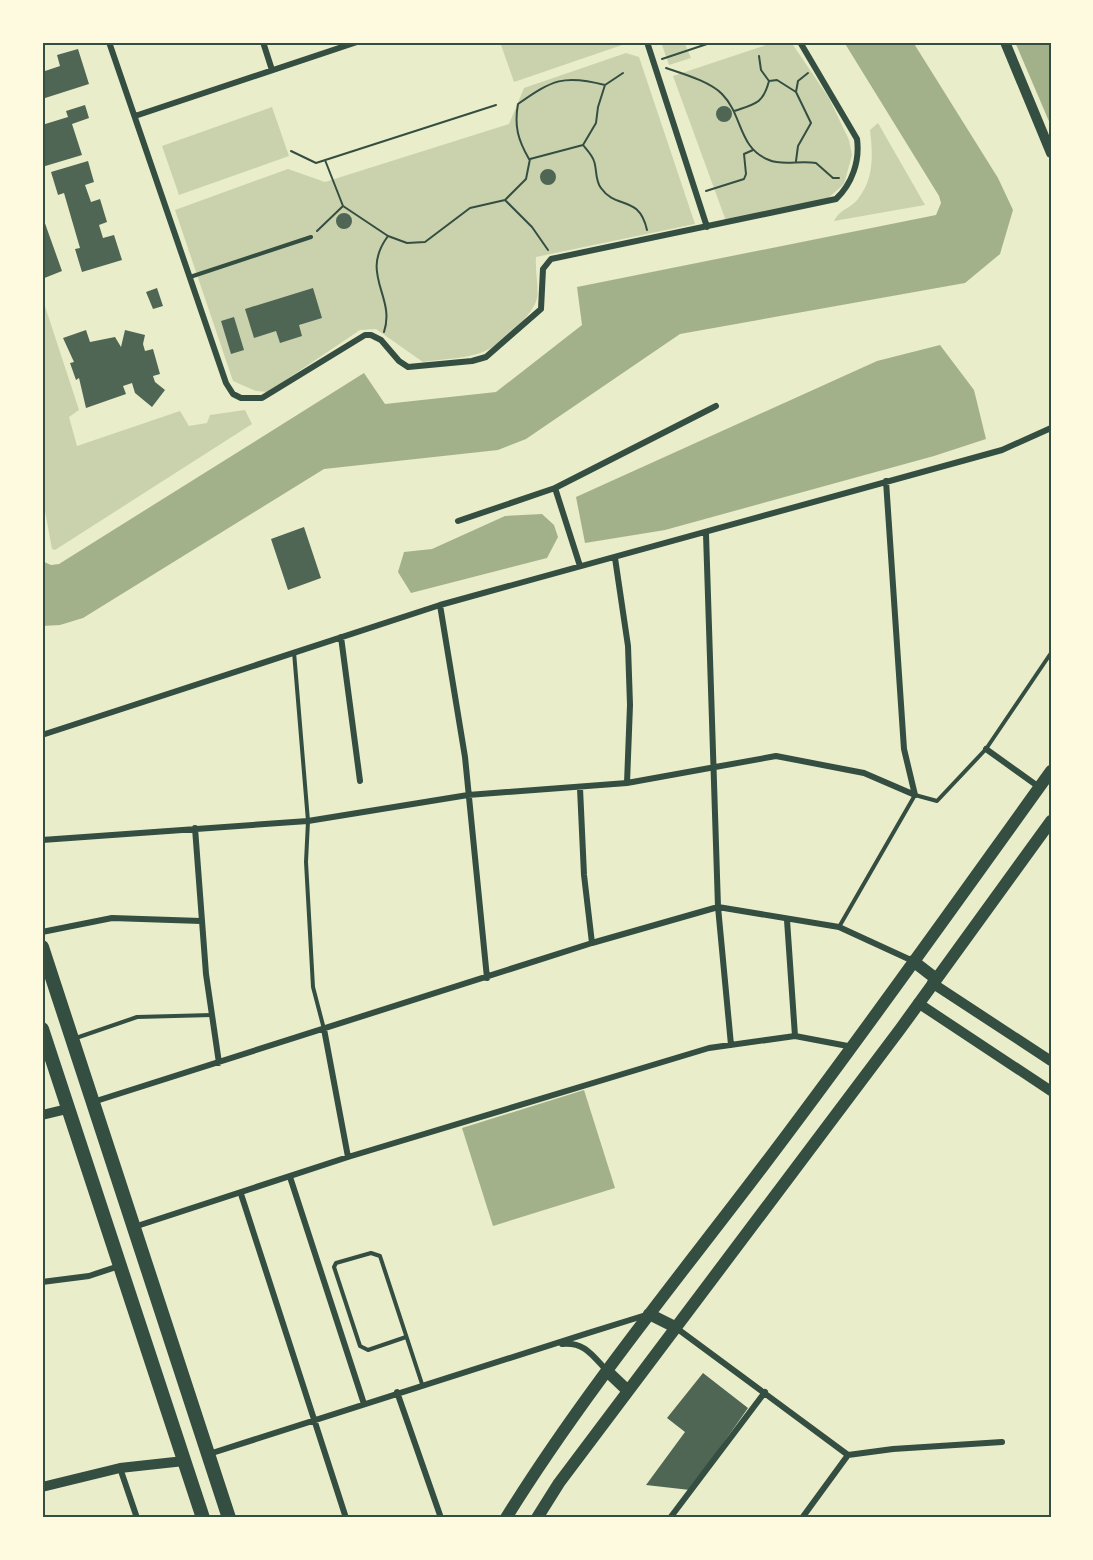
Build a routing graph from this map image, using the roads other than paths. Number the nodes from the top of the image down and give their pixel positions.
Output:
1 (109, 42) edge
2 (262, 42) edge
3 (357, 42) edge
4 (647, 42) edge
5 (800, 42) edge
6 (1005, 42) edge
7 (272, 70) junction
8 (135, 116) junction
9 (1051, 153) edge
10 (707, 227) junction
11 (311, 237) road end
12 (190, 277) junction
13 (716, 406) dead end
14 (1051, 428) edge
15 (886, 481) junction
16 (555, 488) junction
17 (458, 521) dead end
18 (706, 534) junction
19 (615, 558) junction
20 (580, 566) junction
21 (440, 605) junction
22 (341, 636) junction
23 (294, 652) junction
24 (1051, 653) edge
25 (42, 735) edge
26 (986, 748) junction
27 (713, 767) junction
28 (1051, 771) edge
29 (360, 781) dead end
30 (627, 783) junction
31 (1040, 787) junction
32 (579, 788) junction
33 (468, 795) junction
34 (915, 795) junction
35 (1051, 820) edge
36 (308, 821) junction
37 (195, 828) junction
38 (42, 840) edge
39 (718, 907) junction
40 (787, 920) junction
41 (201, 921) junction
42 (838, 927) junction
43 (42, 932) edge
44 (592, 943) junction
45 (42, 947) edge
46 (913, 961) junction
47 (487, 978) junction
48 (934, 981) junction
49 (918, 1004) junction
50 (212, 1015) junction
51 (42, 1029) edge
52 (324, 1029) junction
53 (795, 1036) junction
54 (72, 1039) junction
55 (731, 1045) junction
56 (854, 1047) junction
57 (1051, 1061) edge
58 (219, 1063) junction
59 (1051, 1091) edge
60 (93, 1102) junction
61 (67, 1109) junction
62 (42, 1115) edge
63 (348, 1157) junction
64 (290, 1177) junction
65 (241, 1194) junction
66 (134, 1227) junction
67 (119, 1266) junction
68 (42, 1282) edge
69 (649, 1314) junction
70 (675, 1327) junction
71 (406, 1337) junction
72 (552, 1344) junction
73 (607, 1371) junction
74 (422, 1384) junction
75 (628, 1391) junction
76 (397, 1392) junction
77 (765, 1392) junction
78 (364, 1404) junction
79 (313, 1422) junction
80 (1002, 1442) dead end
81 (208, 1454) junction
82 (848, 1455) junction
83 (184, 1461) junction
84 (120, 1468) junction
85 (42, 1487) edge
86 (136, 1518) edge
87 (203, 1518) edge
88 (230, 1518) edge
89 (346, 1518) edge
90 (441, 1518) edge
91 (506, 1518) edge
92 (537, 1518) edge
93 (670, 1518) edge
94 (802, 1518) edge

1 - 8 street
2 - 7 street
3 - 7 street
4 - 10 street
5 - 10 street
6 - 9 street
7 - 8 street
8 - 12 street
10 - 12 street
11 - 12 lane
13 - 16 street
14 - 15 street
15 - 18 street
15 - 34 street
16 - 17 street
16 - 20 street
18 - 19 street
18 - 27 street
19 - 20 street
19 - 30 street
20 - 21 street
21 - 22 street
21 - 33 street
22 - 23 street
22 - 29 street
23 - 25 street
23 - 36 lane
24 - 26 lane
26 - 31 street
26 - 34 lane
27 - 30 street
27 - 34 street
27 - 39 street
28 - 31 main road
30 - 32 street
31 - 46 main road
32 - 33 street
32 - 44 street
33 - 36 street
33 - 47 street
34 - 42 lane
35 - 48 main road
36 - 37 street
36 - 52 lane
37 - 38 street
37 - 41 street
39 - 40 street
39 - 44 street
39 - 55 street
40 - 42 street
40 - 53 street
41 - 43 street
41 - 50 street
42 - 46 street
44 - 47 street
45 - 54 main road
46 - 48 main road
46 - 56 main road
47 - 52 street
48 - 49 main road
48 - 57 street
49 - 59 street
49 - 70 main road
50 - 54 lane
50 - 58 street
51 - 61 main road
52 - 58 street
52 - 63 street
53 - 55 street
53 - 56 street
54 - 60 main road
55 - 63 street
56 - 69 main road
58 - 60 street
60 - 61 main road
60 - 66 main road
61 - 62 street
61 - 67 main road
63 - 64 street
64 - 65 street
64 - 78 street
65 - 66 street
65 - 79 street
66 - 81 main road
67 - 68 street
67 - 83 main road
69 - 70 main road
69 - 72 street
69 - 73 main road
70 - 75 main road
70 - 77 street
71 - 71 lane
71 - 74 lane
72 - 73 street
72 - 74 street
73 - 75 main road
73 - 91 main road
74 - 76 street
75 - 92 main road
76 - 78 street
76 - 90 street
77 - 82 street
77 - 93 street
78 - 79 street
79 - 81 street
79 - 89 street
80 - 82 street
81 - 83 main road
81 - 88 main road
82 - 94 street
83 - 84 street
83 - 87 main road
84 - 85 street
84 - 86 street

